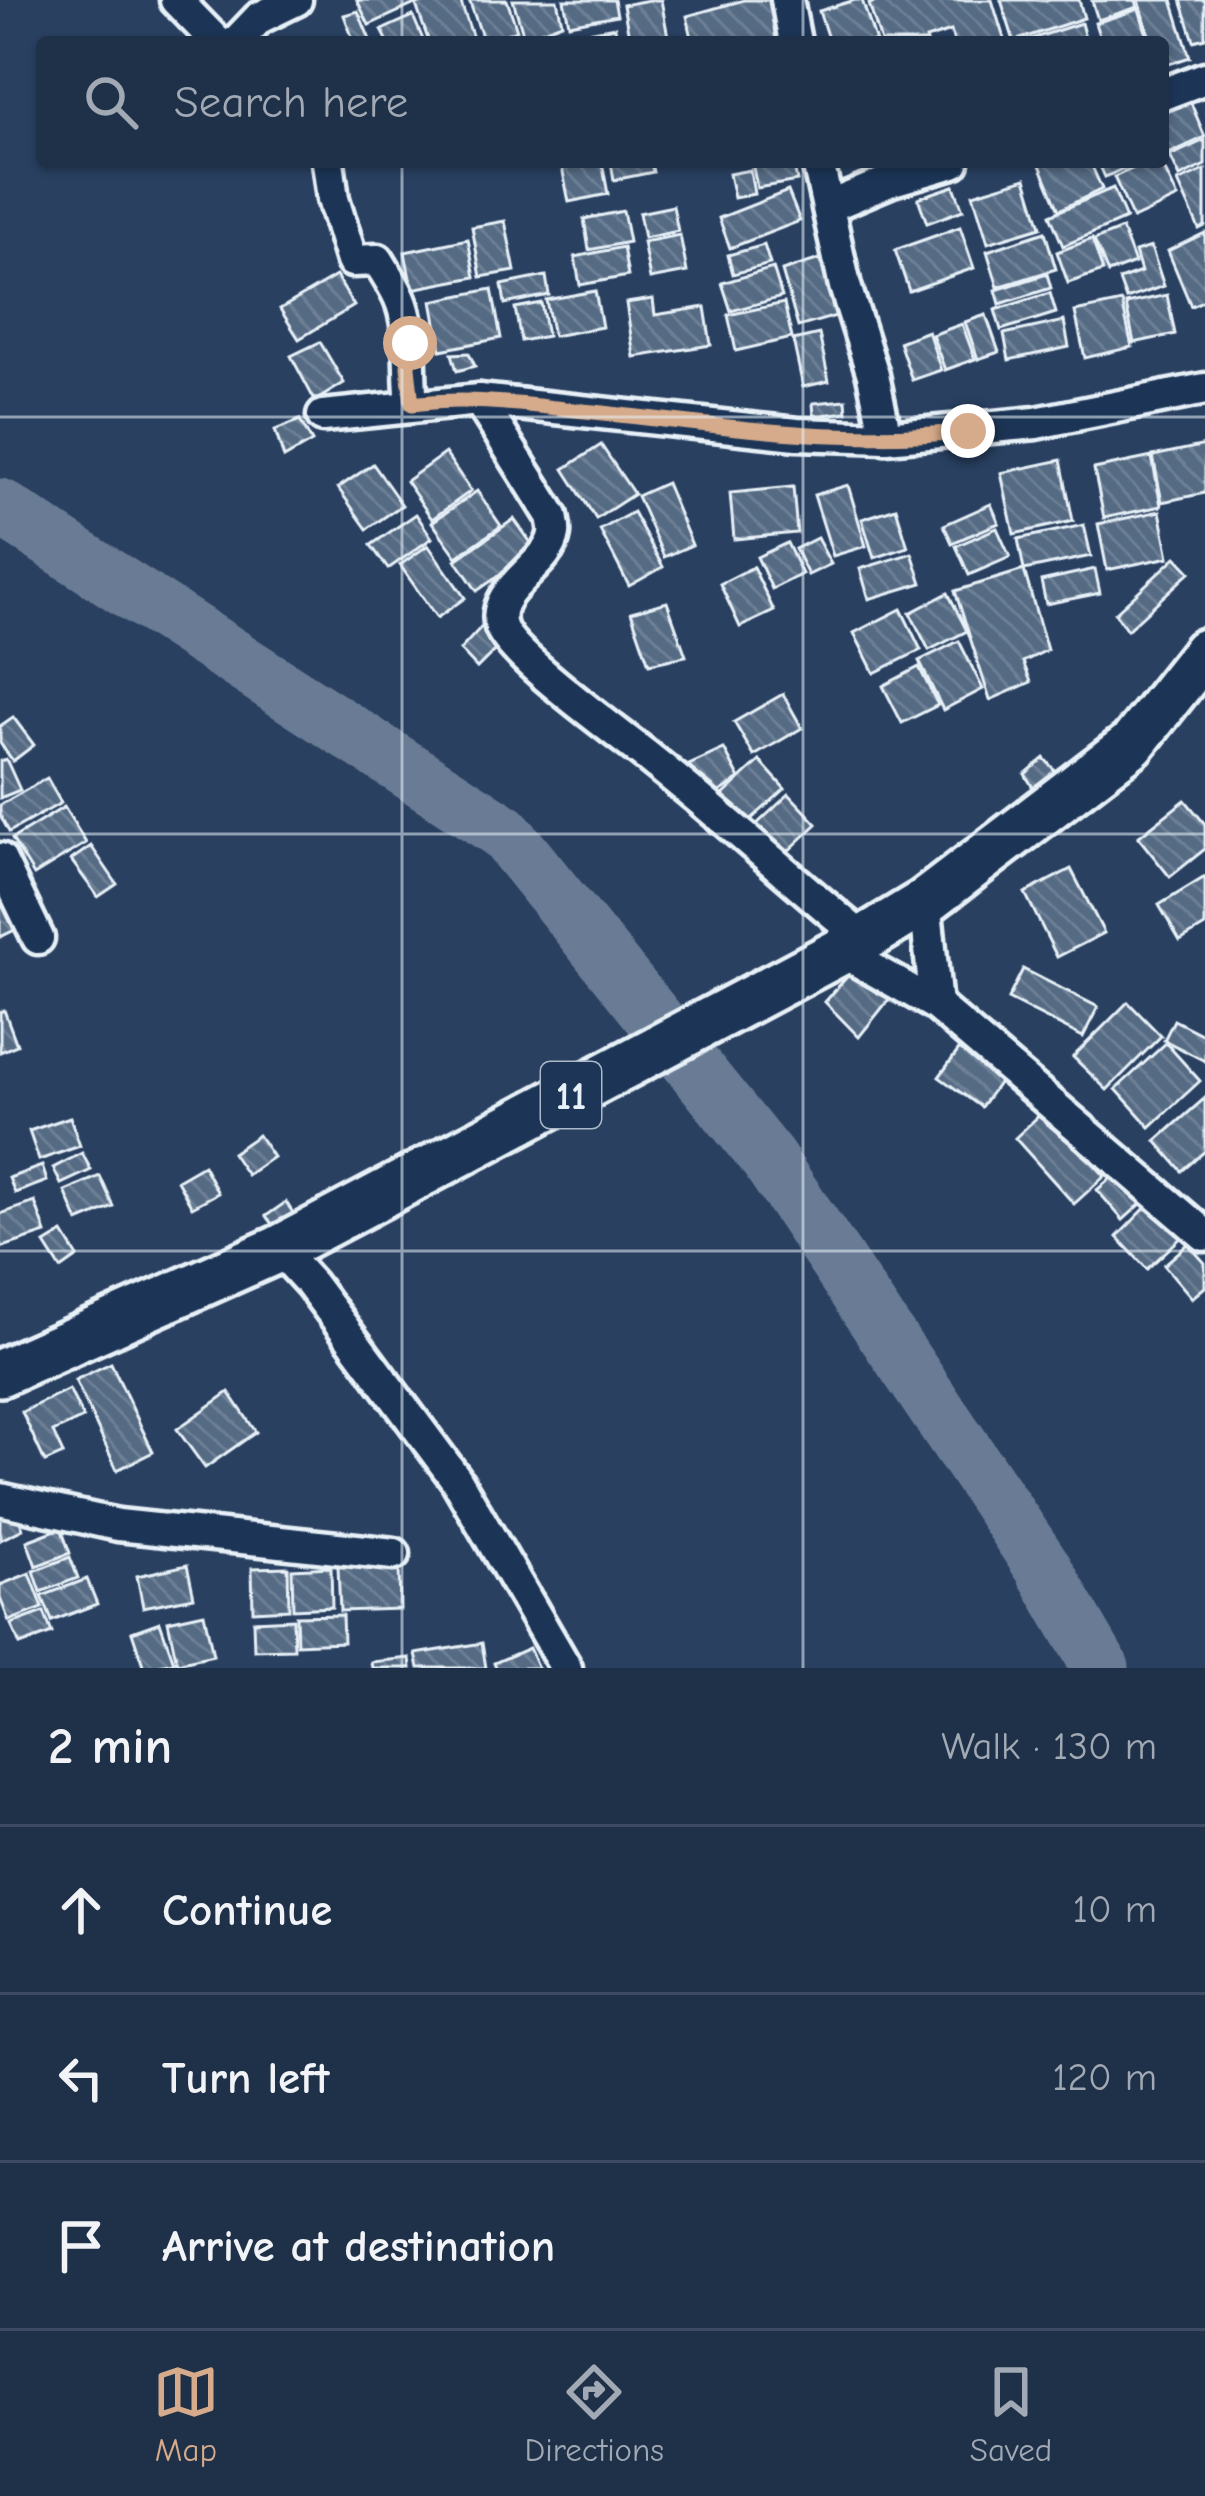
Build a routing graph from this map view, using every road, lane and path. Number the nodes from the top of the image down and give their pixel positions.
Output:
1 (176, 0) edge
2 (296, 0) edge
3 (787, 0) edge
4 (212, 36) edge
5 (242, 36) edge
6 (794, 36) edge
7 (1205, 78) edge
8 (1169, 92) edge
9 (329, 168) edge
10 (820, 168) edge
11 (933, 168) edge
12 (830, 206) junction
13 (1205, 389) edge
14 (479, 400) junction
15 (412, 404) junction
16 (322, 416) dead end
17 (886, 437) junction
18 (1205, 652) edge
19 (0, 860) edge
20 (925, 902) junction
21 (38, 938) dead end
22 (853, 946) junction
23 (936, 1006) junction
24 (1205, 1235) edge
25 (279, 1250) junction
26 (0, 1373) edge
27 (0, 1499) edge
28 (394, 1555) dead end
29 (566, 1668) edge

1 - 4 street
2 - 5 street
3 - 6 street
7 - 8 street
9 - 15 street
10 - 12 street
11 - 12 street
12 - 17 street
13 - 17 street
14 - 15 street
14 - 17 street
14 - 22 street
15 - 16 street
18 - 20 highway, 11
19 - 21 street
20 - 22 highway, 11
20 - 23 street
22 - 23 street
22 - 25 highway, 11
23 - 24 street
25 - 26 highway, 11
25 - 29 street
27 - 28 street

